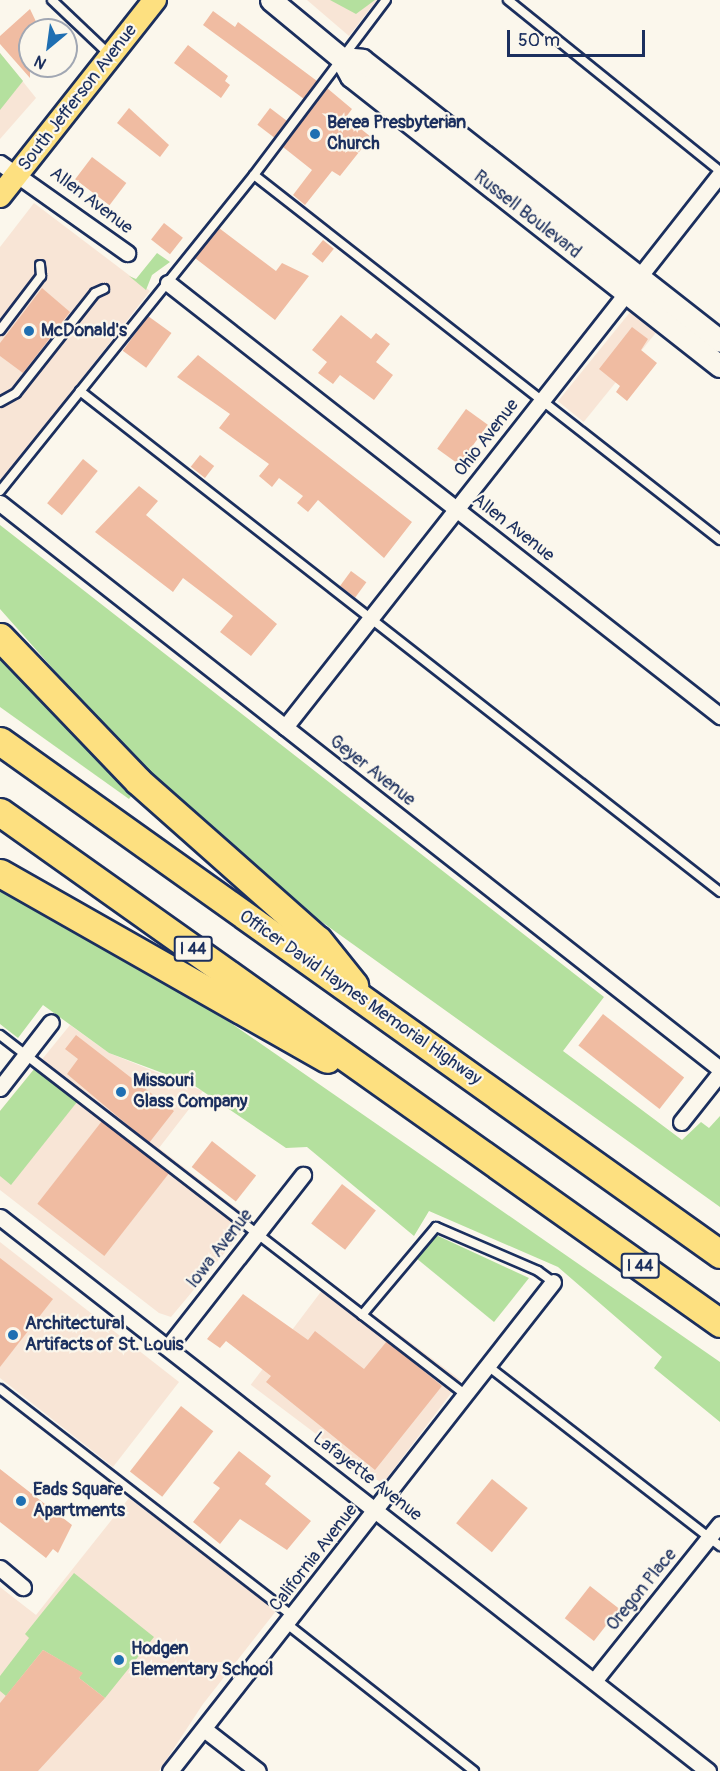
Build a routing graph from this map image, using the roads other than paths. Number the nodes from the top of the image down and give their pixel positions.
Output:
1 (52, 0) edge
2 (155, 0) edge
3 (271, 0) edge
4 (386, 0) edge
5 (508, 0) edge
6 (111, 56) junction
7 (341, 58) junction
8 (9, 168) edge
9 (720, 173) edge
10 (254, 175) junction
11 (0, 196) edge
12 (127, 253) dead end
13 (40, 265) dead end
14 (168, 283) junction
15 (632, 285) junction
16 (104, 289) dead end
17 (0, 330) edge
18 (720, 341) edge
19 (720, 366) edge
20 (80, 391) junction
21 (15, 393) junction
22 (542, 400) junction
23 (0, 402) edge
24 (0, 407) edge
25 (0, 491) edge
26 (0, 503) edge
27 (456, 509) junction
28 (720, 540) edge
29 (371, 618) junction
30 (0, 637) edge
31 (720, 716) edge
32 (285, 727) junction
33 (0, 741) edge
34 (0, 812) edge
35 (0, 873) edge
36 (720, 892) edge
37 (362, 999) junction
38 (51, 1022) dead end
39 (0, 1035) edge
40 (26, 1055) junction
41 (720, 1071) edge
42 (386, 1086) junction
43 (0, 1088) edge
44 (681, 1122) dead end
45 (303, 1175) dead end
46 (0, 1217) edge
47 (257, 1234) junction
48 (720, 1254) edge
49 (553, 1282) joint
50 (362, 1315) junction
51 (720, 1323) edge
52 (168, 1347) junction
53 (488, 1366) junction
54 (0, 1389) edge
55 (466, 1395) junction
56 (377, 1509) junction
57 (720, 1524) edge
58 (715, 1542) edge
59 (0, 1568) edge
60 (23, 1587) dead end
61 (290, 1620) junction
62 (594, 1681) junction
63 (204, 1729) junction
64 (170, 1771) edge
65 (258, 1771) edge
66 (474, 1771) edge
67 (708, 1771) edge

1 - 6 lane
2 - 6 main road, South Jefferson Avenue
3 - 7 main road, Russell Boulevard
4 - 7 lane
5 - 9 lane
6 - 8 main road, South Jefferson Avenue
7 - 10 lane
7 - 15 main road, Russell Boulevard
8 - 11 main road, South Jefferson Avenue
8 - 12 street, Allen Avenue
9 - 15 street, Ohio Avenue
10 - 14 lane
10 - 22 lane
13 - 17 lane
14 - 20 lane
14 - 27 street, Allen Avenue
15 - 18 main road, Russell Boulevard
15 - 19 main road, Russell Boulevard
15 - 22 street, Ohio Avenue
16 - 21 lane
20 - 25 lane
20 - 29 lane
21 - 23 lane
21 - 24 lane
22 - 27 street, Ohio Avenue
22 - 28 lane
26 - 32 street, Geyer Avenue
27 - 29 street, Ohio Avenue
27 - 31 street, Allen Avenue
29 - 32 street, Ohio Avenue
29 - 36 lane
30 - 37 highway
32 - 41 street, Geyer Avenue
33 - 37 highway, Officer David Haynes Memorial Highway
34 - 42 highway, I 44
35 - 42 highway
37 - 48 highway, Officer David Haynes Memorial Highway
38 - 40 street
39 - 40 lane
40 - 43 street
40 - 47 lane
41 - 44 street
42 - 51 highway, I 44
45 - 47 street, Iowa Avenue
46 - 52 street, Lafayette Avenue
47 - 50 lane
47 - 52 street, Iowa Avenue
49 - 50 lane
49 - 53 street, California Avenue
50 - 55 lane
52 - 56 street, Lafayette Avenue
53 - 55 street, California Avenue
53 - 58 lane
54 - 61 lane
55 - 56 street, California Avenue
56 - 61 street, California Avenue
56 - 62 street, Lafayette Avenue
57 - 58 street, Oregon Place
58 - 62 street, Oregon Place
59 - 60 street
61 - 63 street, California Avenue
61 - 66 lane
62 - 67 street, Lafayette Avenue
63 - 64 street, California Avenue
63 - 65 street

